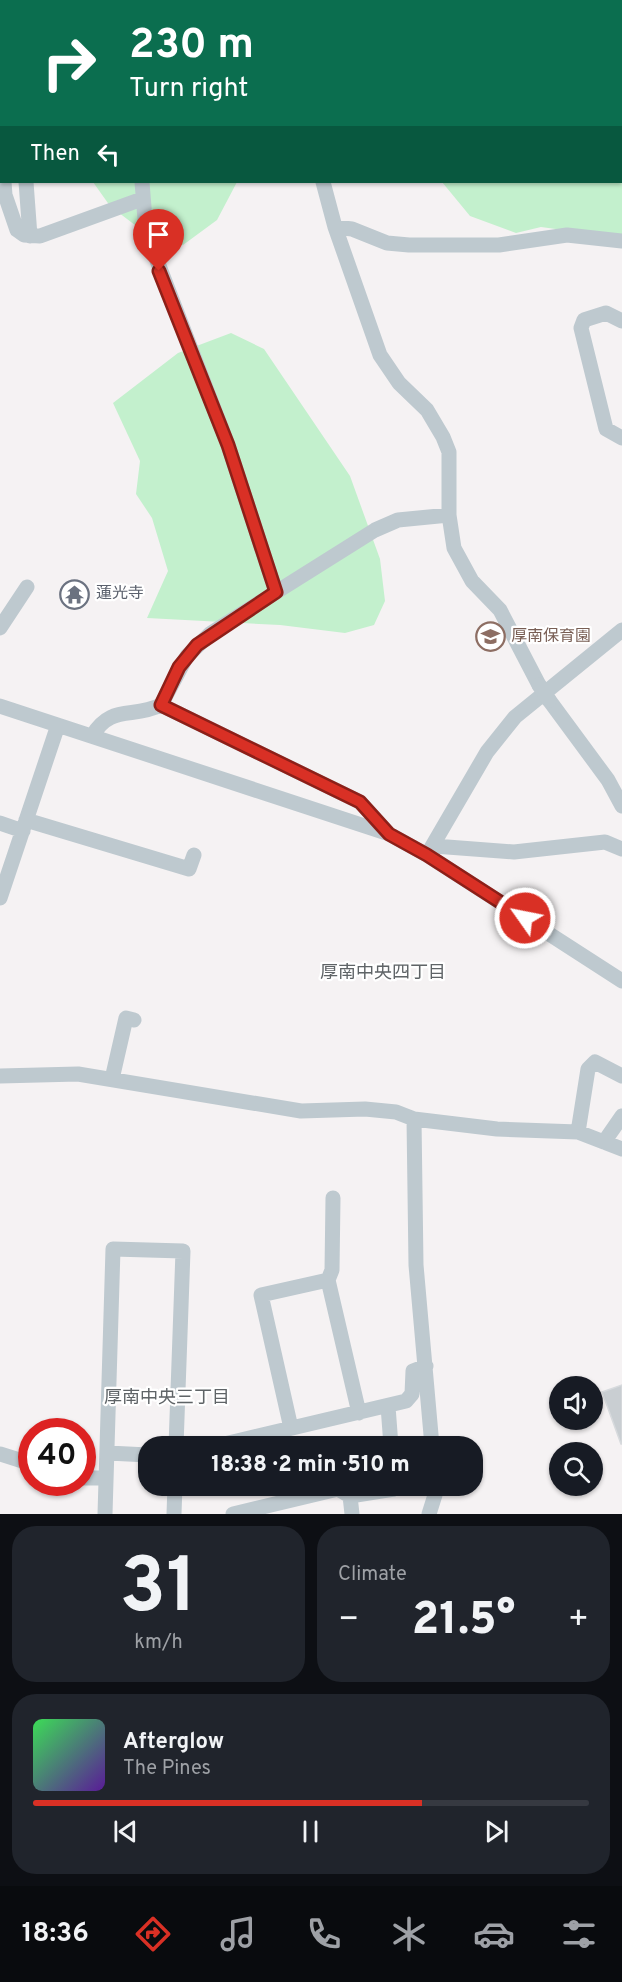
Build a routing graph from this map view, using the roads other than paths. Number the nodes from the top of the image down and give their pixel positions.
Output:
1 (4, 183) edge
2 (26, 183) edge
3 (142, 183) edge
4 (323, 183) edge
5 (142, 199) junction
6 (335, 227) junction
7 (30, 236) junction
8 (622, 241) edge
9 (622, 321) edge
10 (622, 438) edge
11 (448, 515) junction
12 (27, 587) dead end
13 (276, 592) junction
14 (0, 628) edge
15 (622, 630) edge
16 (161, 705) junction
17 (0, 706) edge
18 (58, 725) junction
19 (92, 736) junction
20 (622, 806) edge
21 (0, 823) edge
22 (24, 826) junction
23 (389, 834) junction
24 (622, 849) edge
25 (431, 850) junction
26 (194, 855) dead end
27 (2, 889) edge
28 (622, 981) edge
29 (134, 1020) dead end
30 (622, 1076) edge
31 (0, 1077) edge
32 (112, 1080) junction
33 (622, 1116) edge
34 (414, 1119) junction
35 (578, 1132) junction
36 (604, 1142) junction
37 (622, 1149) edge
38 (333, 1198) dead end
39 (328, 1280) junction
40 (426, 1366) junction
41 (387, 1406) junction
42 (359, 1413) junction
43 (291, 1428) junction
44 (176, 1436) edge
45 (258, 1436) edge
46 (390, 1436) edge
47 (431, 1436) edge
48 (108, 1453) junction
49 (0, 1454) edge
50 (138, 1454) edge
51 (18, 1460) edge
52 (96, 1479) edge
53 (106, 1479) junction
54 (175, 1496) edge
55 (309, 1496) edge
56 (350, 1496) edge
57 (435, 1496) edge
58 (105, 1514) edge
59 (174, 1514) edge
60 (233, 1514) edge
61 (352, 1514) edge
62 (429, 1514) edge

1 - 7 street
2 - 7 street
3 - 5 street
4 - 6 street
5 - 7 street
5 - 13 street
6 - 8 street
6 - 11 street
9 - 10 street
11 - 13 street
11 - 20 street, bridge
12 - 14 street
13 - 16 street
15 - 25 street
16 - 19 street
16 - 23 street
17 - 18 street
18 - 19 street
18 - 22 street
19 - 23 street
21 - 22 street
22 - 26 street
22 - 27 street
23 - 25 street
24 - 25 street
25 - 28 street
29 - 32 street
30 - 35 street
31 - 32 street
32 - 34 street
33 - 36 street
34 - 35 street
34 - 40 street
35 - 36 street
36 - 37 street
38 - 39 street
39 - 42 street
39 - 43 street
40 - 41 street
40 - 47 street
41 - 42 street
41 - 46 street
42 - 43 street
43 - 45 street
44 - 48 street
48 - 50 street
48 - 53 street
49 - 51 street
52 - 53 street
53 - 58 street
54 - 59 street
55 - 60 street
56 - 61 street
57 - 62 street

